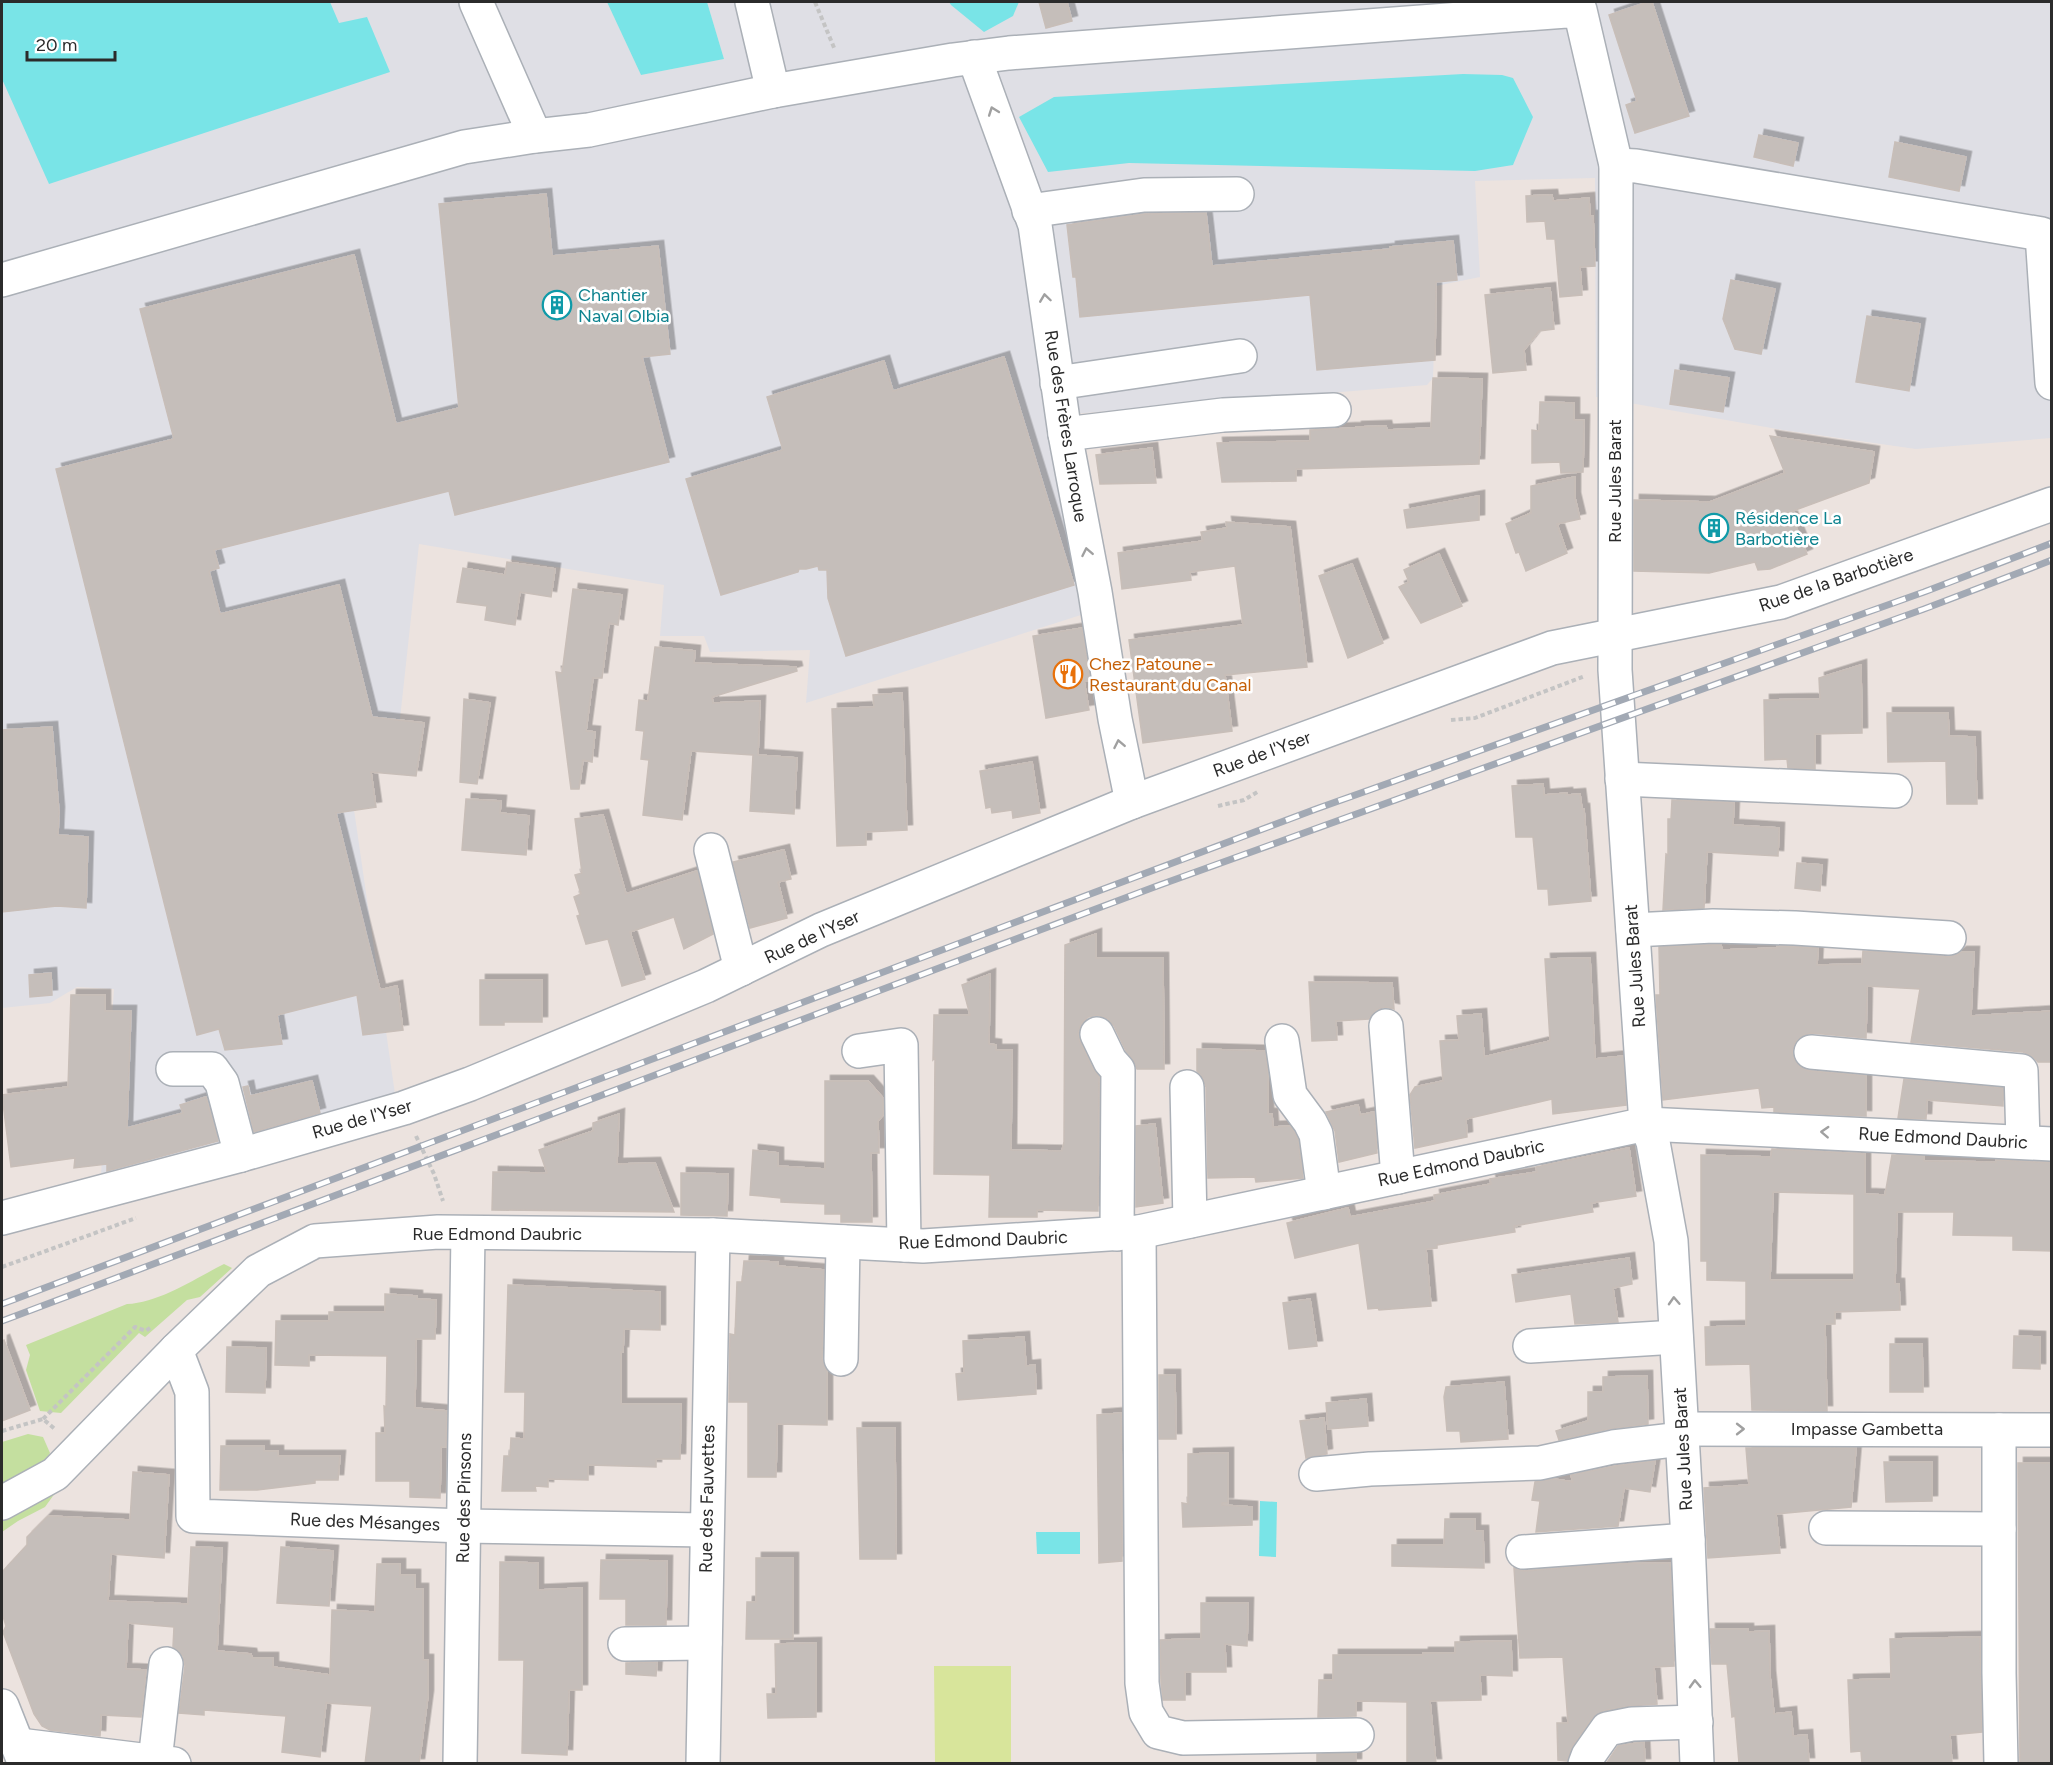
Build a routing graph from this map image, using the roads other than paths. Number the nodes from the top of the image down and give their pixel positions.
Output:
1 (476, 2) edge
2 (752, 2) edge
3 (1580, 6) edge
4 (974, 57) junction
5 (773, 91) junction
6 (535, 136) junction
7 (1616, 165) junction
8 (1237, 194) dead end
9 (1029, 211) junction
10 (2, 280) edge
11 (1240, 356) dead end
12 (1057, 383) junction
13 (2052, 383) edge
14 (1334, 410) dead end
15 (1065, 434) junction
16 (2052, 504) edge
17 (1615, 635) junction
18 (1622, 779) junction
19 (1895, 791) dead end
20 (1132, 802) junction
21 (711, 850) dead end
22 (1633, 930) junction
23 (1949, 938) dead end
24 (741, 969) junction
25 (1386, 1026) dead end
26 (1097, 1034) dead end
27 (1282, 1041) dead end
28 (860, 1051) dead end
29 (1811, 1052) dead end
30 (173, 1069) dead end
31 (1187, 1087) dead end
32 (1647, 1124) junction
33 (2037, 1143) edge
34 (241, 1155) junction
35 (1398, 1177) junction
36 (1324, 1192) junction
37 (2, 1218) edge
38 (1190, 1221) junction
39 (1137, 1231) junction
40 (461, 1233) junction
41 (713, 1235) junction
42 (843, 1242) junction
43 (904, 1245) junction
44 (1676, 1337) junction
45 (1530, 1346) dead end
46 (1162, 1349) dead end
47 (176, 1350) junction
48 (841, 1359) dead end
49 (1999, 1430) junction
50 (2052, 1430) edge
51 (1682, 1434) junction
52 (1316, 1474) dead end
53 (2, 1503) edge
54 (464, 1526) junction
55 (1826, 1528) dead end
56 (1999, 1529) junction
57 (706, 1530) junction
58 (1688, 1540) junction
59 (1523, 1552) dead end
60 (705, 1643) junction
61 (625, 1644) dead end
62 (1999, 1653) junction
63 (166, 1664) dead end
64 (2, 1706) edge
65 (1696, 1722) junction
66 (1982, 1729) dead end
67 (1357, 1735) dead end
68 (22, 1754) edge
69 (164, 1762) edge
70 (460, 1764) edge
71 (704, 1764) edge
72 (1585, 1764) edge
73 (1697, 1764) edge
74 (2001, 1764) edge

1 - 6 street
2 - 5 street
3 - 4 street
3 - 7 street, Rue Jules Barat
4 - 5 street
9 -> 4 street, Rue des Frères Larroque
5 - 6 street
6 - 10 street
7 - 13 street
7 - 17 street, Rue Jules Barat
8 - 9 street
12 -> 9 street, Rue des Frères Larroque
11 - 12 street
12 - 15 street, Rue des Frères Larroque
14 - 15 street
20 -> 15 street, Rue des Frères Larroque
16 - 17 street, Rue de la Barbotière
17 - 18 street, Rue Jules Barat
17 - 20 street, Rue de l'Yser
18 - 19 street
18 - 22 street, Rue Jules Barat
20 - 24 street, Rue de l'Yser
21 - 24 street
22 - 23 street
22 - 32 street, Rue Jules Barat
24 - 34 street, Rue de l'Yser
25 - 35 street
26 - 39 street
27 - 36 street
28 - 43 street
29 - 33 street
30 - 34 street
31 - 38 street
33 -> 32 street, Rue Edmond Daubric
32 - 35 street, Rue Edmond Daubric
44 -> 32 street, Rue Jules Barat
34 - 37 street, Rue de l'Yser
35 - 36 street, Rue Edmond Daubric
36 - 38 street, Rue Edmond Daubric
38 - 39 street, Rue Edmond Daubric
39 - 43 street, Rue Edmond Daubric
39 - 46 street
39 - 67 street
40 - 41 street, Rue Edmond Daubric
40 - 47 street, Rue Edmond Daubric
40 - 54 street, Rue des Pinsons
41 - 42 street, Rue Edmond Daubric
41 - 57 street, Rue des Fauvettes
42 - 43 street, Rue Edmond Daubric
42 - 48 street
44 - 45 street
44 - 51 street, Rue Jules Barat
47 - 53 street, Rue Edmond Daubric
47 - 54 street, Rue des Mésanges
49 - 50 street, Impasse Gambetta
51 -> 49 street, Impasse Gambetta
49 - 56 street
51 - 52 street, Impasse Gambetta
51 - 58 street, Rue Jules Barat
54 - 57 street, Rue des Mésanges
54 - 70 street, Rue des Pinsons
55 - 56 street
56 - 62 street
57 - 60 street, Rue des Fauvettes
58 - 59 street
65 -> 58 street, Rue Jules Barat
60 - 61 street
60 - 71 street, Rue des Fauvettes
62 - 66 street
62 - 74 street
63 - 69 street
64 - 68 street
65 - 72 street
65 - 73 street, Rue Jules Barat
68 - 69 street

